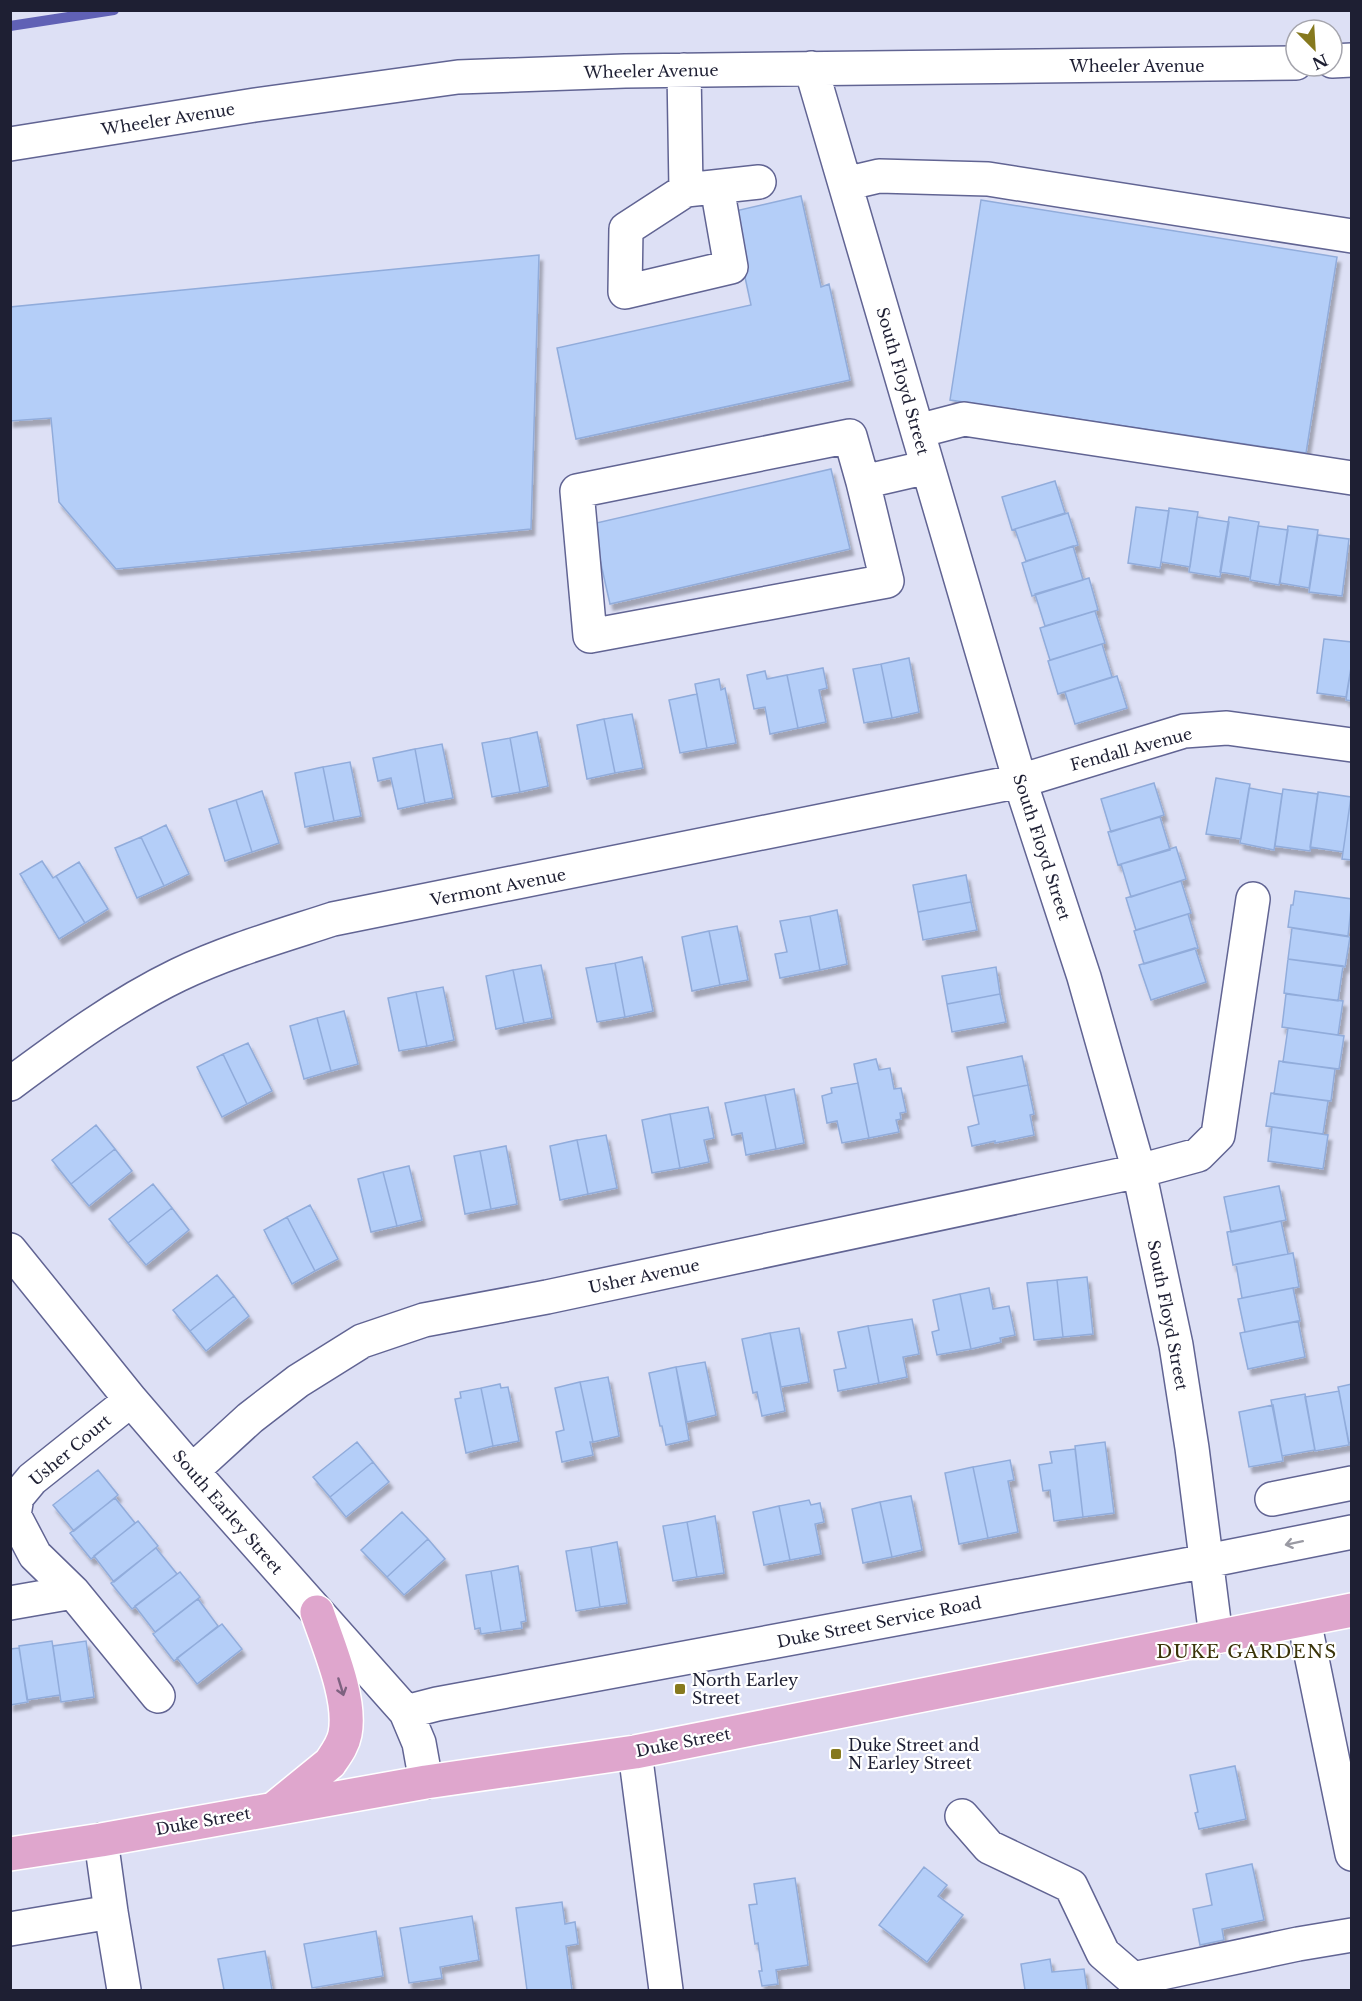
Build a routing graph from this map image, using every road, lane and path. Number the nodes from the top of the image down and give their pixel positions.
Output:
1 (1284, 63) edge
2 (811, 68) junction
3 (684, 70) junction
4 (10, 144) edge
5 (759, 182) dead end
6 (845, 184) junction
7 (1352, 236) edge
8 (918, 431) junction
9 (928, 467) junction
10 (1352, 478) edge
11 (863, 482) junction
12 (1352, 745) edge
13 (1020, 781) junction
14 (1253, 899) dead end
15 (10, 1084) edge
16 (1139, 1171) junction
17 (10, 1250) edge
18 (131, 1400) junction
19 (192, 1471) junction
20 (1352, 1483) edge
21 (1272, 1499) dead end
22 (1352, 1532) edge
23 (1207, 1561) junction
24 (73, 1592) junction
25 (10, 1603) edge
26 (1352, 1610) edge
27 (317, 1612) junction
28 (1304, 1620) junction
29 (1216, 1638) junction
30 (158, 1696) dead end
31 (406, 1712) junction
32 (635, 1752) junction
33 (426, 1782) junction
34 (273, 1809) junction
35 (962, 1816) dead end
36 (101, 1840) junction
37 (10, 1854) edge
38 (1352, 1854) edge
39 (111, 1912) junction
40 (10, 1929) edge
41 (1352, 1935) edge
42 (124, 1990) edge
43 (666, 1990) edge

1 - 2 street, Wheeler Avenue
2 - 3 street, Wheeler Avenue
2 - 6 street, South Floyd Street
3 - 4 street, Wheeler Avenue
3 - 5 street
6 - 7 street
6 - 8 street, South Floyd Street
8 - 9 street, South Floyd Street
8 - 10 street
9 - 11 street
9 - 13 street, South Floyd Street
11 - 11 street
12 - 13 street, Fendall Avenue
13 - 15 street, Vermont Avenue
13 - 16 street, South Floyd Street
14 - 16 street, Usher Avenue
16 - 19 street, Usher Avenue
16 - 23 street, South Floyd Street
17 - 18 street, South Earley Street
18 - 19 street, South Earley Street
18 - 24 street, Usher Court
19 - 27 street, South Earley Street
20 - 21 street
22 -> 23 street, Duke Street Service Road
23 - 29 street, South Floyd Street
23 - 31 street, Duke Street Service Road
24 - 25 street
24 - 30 street, Usher Court
26 - 28 main road, Duke Street
27 - 31 street, South Earley Street
27 -> 34 main road
28 - 29 main road, Duke Street
28 - 38 street
29 - 32 main road, Duke Street
31 - 33 street, South Earley Street
32 - 33 main road, Duke Street
32 - 43 street
33 - 34 main road, Duke Street
34 - 36 main road, Duke Street
35 - 41 street
36 - 37 main road, Duke Street
36 - 39 street
39 - 40 street
39 - 42 street

